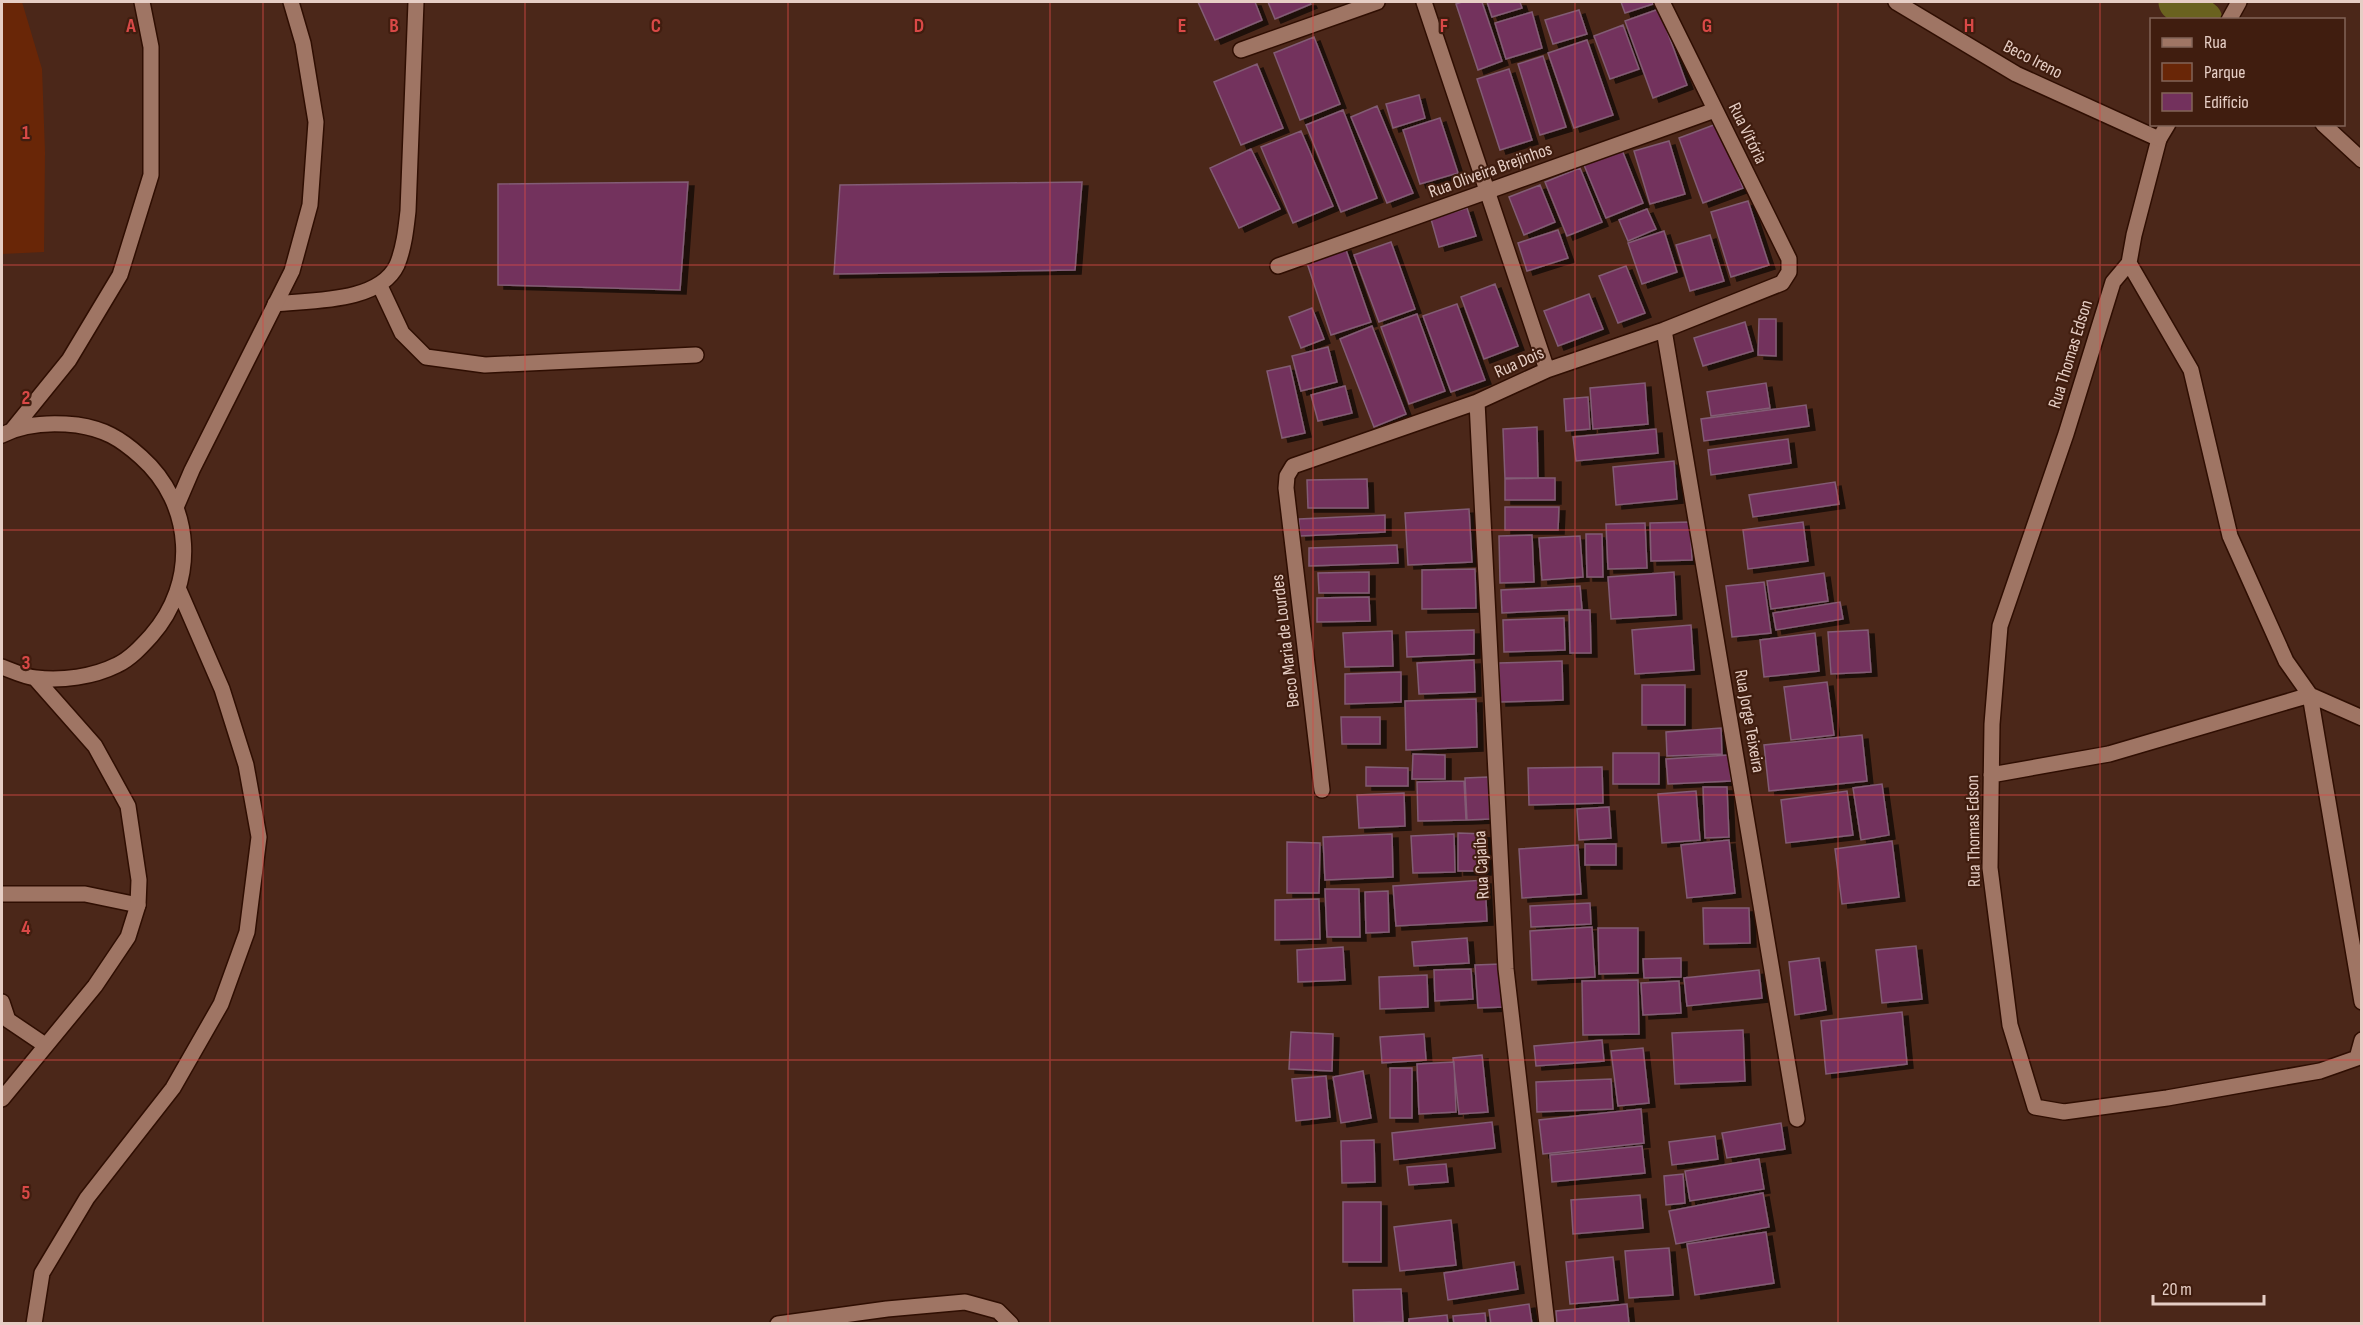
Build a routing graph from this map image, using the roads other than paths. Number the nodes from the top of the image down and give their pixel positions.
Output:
1 (142, 2) edge
2 (291, 2) edge
3 (416, 2) edge
4 (1377, 2) edge
5 (1424, 2) edge
6 (1662, 2) edge
7 (1896, 2) edge
8 (2239, 2) edge
9 (2230, 18) edge
10 (1241, 50) dead end
11 (1715, 111) junction
12 (2167, 126) edge
13 (2325, 126) edge
14 (2159, 139) junction
15 (2361, 160) edge
16 (1487, 192) junction
17 (2129, 263) junction
18 (1278, 266) dead end
19 (1782, 283) joint
20 (380, 286) junction
21 (275, 304) junction
22 (1664, 330) junction
23 (696, 355) dead end
24 (1546, 370) junction
25 (1477, 402) junction
26 (7, 432) edge
27 (1286, 488) joint
28 (177, 506) junction
29 (179, 590) junction
30 (2, 667) edge
31 (35, 678) junction
32 (2310, 695) junction
33 (2361, 718) edge
34 (1991, 775) junction
35 (1322, 790) dead end
36 (2, 894) edge
37 (138, 905) junction
38 (2, 1002) edge
39 (2361, 1002) edge
40 (2361, 1040) edge
41 (45, 1045) junction
42 (2, 1099) edge
43 (1797, 1119) dead end
44 (34, 1323) edge
45 (778, 1323) edge
46 (1011, 1323) edge
47 (1547, 1323) edge

1 - 26 street
2 - 21 street
3 - 20 street
4 - 10 street
5 - 16 street
6 - 11 street, Rua Vitória
7 - 14 street, Beco Ireno
8 - 9 street
11 - 16 street, Rua Oliveira Brejinhos
11 - 19 street, Rua Vitória
12 - 14 street, Rua Thomas Edson
13 - 15 street
14 - 17 street, Rua Thomas Edson
16 - 18 street, Rua Oliveira Brejinhos
16 - 24 street
17 - 32 street
17 - 34 street, Rua Thomas Edson
19 - 22 street, Rua Dois
20 - 21 street
20 - 23 street
21 - 28 street
22 - 24 street, Rua Dois
22 - 43 street, Rua Jorge Teixeira
24 - 25 street, Rua Dois
25 - 27 street, Rua Dois
25 - 47 street, Rua Cajaíba
26 - 28 street
27 - 35 street, Beco Maria de Lourdes
28 - 29 street
29 - 31 street
29 - 44 street
30 - 31 street
31 - 37 street
32 - 33 street
32 - 34 street
32 - 39 street
34 - 40 street, Rua Thomas Edson
36 - 37 street
37 - 41 street
38 - 41 street
41 - 42 street
45 - 46 street

